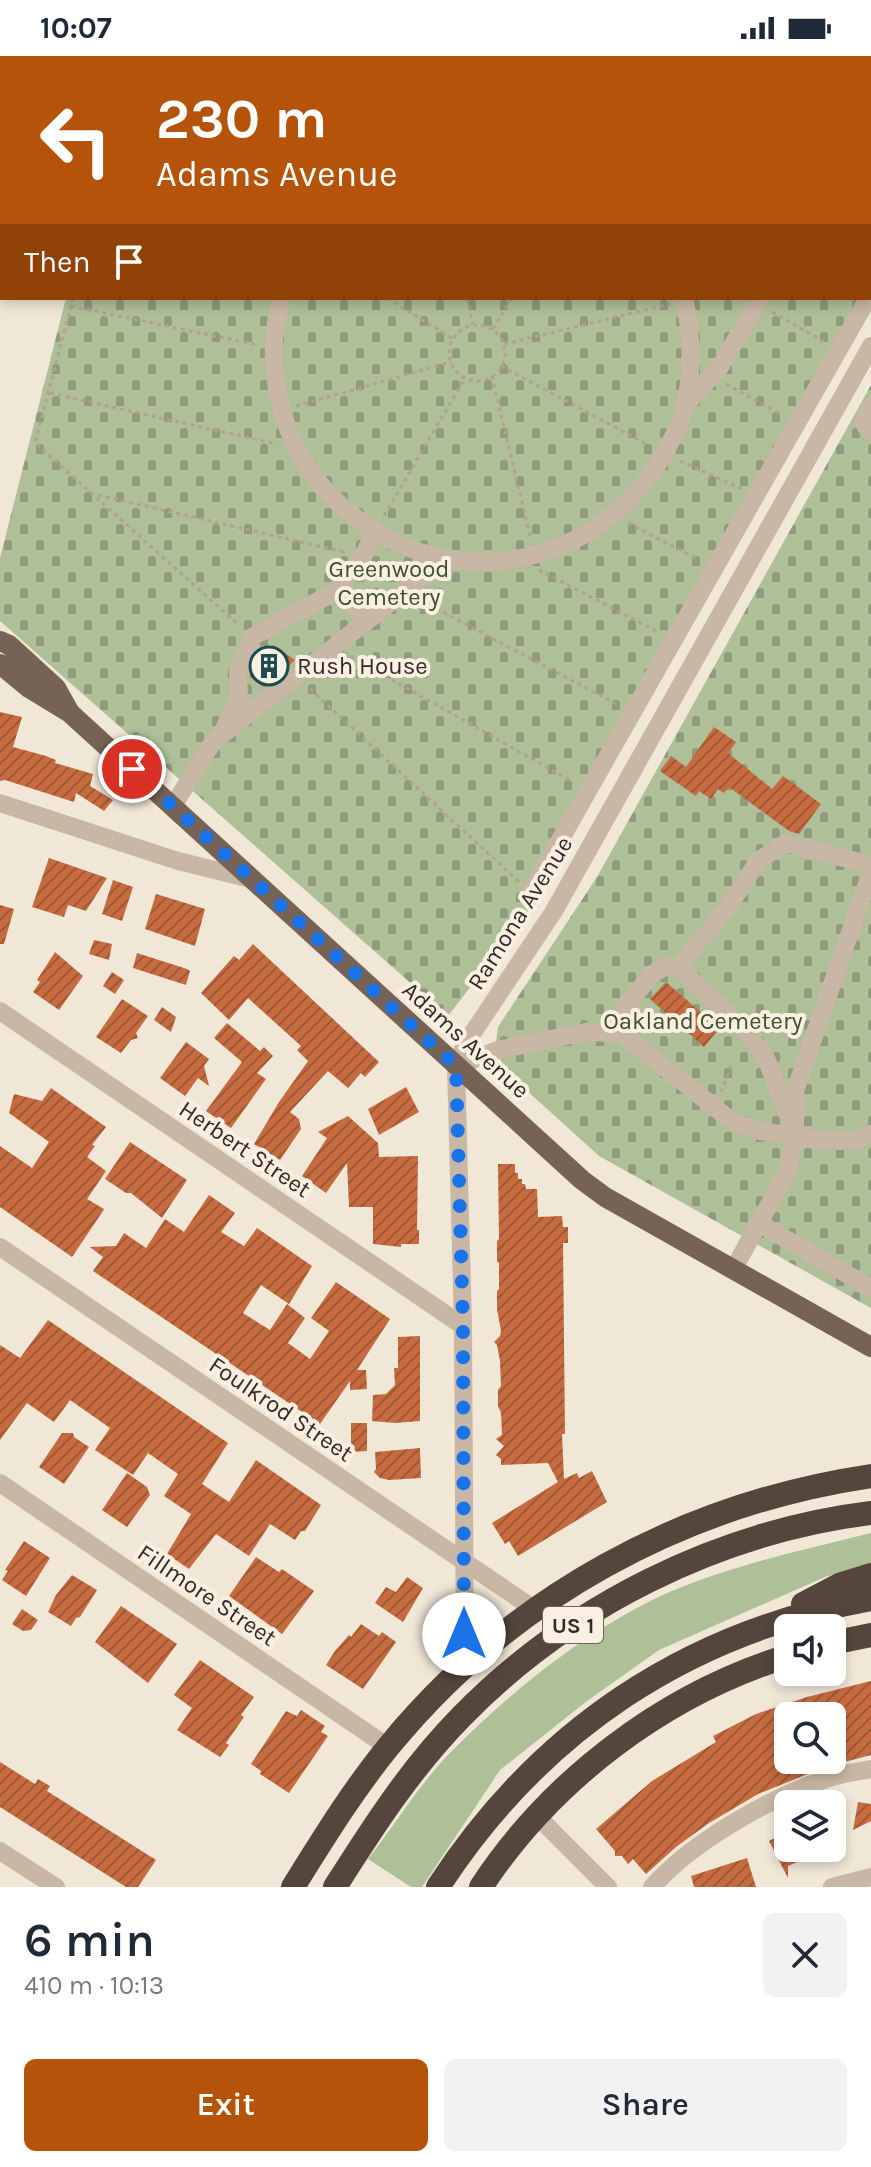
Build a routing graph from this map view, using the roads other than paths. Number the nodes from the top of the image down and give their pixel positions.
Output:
1 (282, 300) edge
2 (685, 300) edge
3 (867, 300) edge
4 (759, 301) edge
5 (871, 346) edge
6 (871, 406) edge
7 (684, 408) junction
8 (871, 431) edge
9 (375, 532) junction
10 (446, 559) junction
11 (336, 591) junction
12 (368, 619) junction
13 (0, 641) edge
14 (0, 664) edge
15 (70, 713) junction
16 (221, 735) junction
17 (0, 803) edge
18 (173, 806) junction
19 (871, 865) edge
20 (871, 872) edge
21 (251, 879) junction
22 (530, 893) road end
23 (678, 967) junction
24 (0, 1011) edge
25 (621, 1033) junction
26 (456, 1066) junction
27 (871, 1134) edge
28 (795, 1136) junction
29 (760, 1224) junction
30 (0, 1247) edge
31 (733, 1270) junction
32 (871, 1288) edge
33 (463, 1326) junction
34 (871, 1347) edge
35 (871, 1476) edge
36 (0, 1483) edge
37 (871, 1513) edge
38 (464, 1562) junction
39 (871, 1575) edge
40 (871, 1599) edge
41 (534, 1609) junction
42 (766, 1624) junction
43 (871, 1635) edge
44 (846, 1640) edge
45 (774, 1661) edge
46 (465, 1665) junction
47 (388, 1747) junction
48 (871, 1769) edge
49 (537, 1816) junction
50 (0, 1851) edge
51 (871, 1877) edge
52 (295, 1884) edge
53 (56, 1887) edge
54 (335, 1887) edge
55 (438, 1887) edge
56 (481, 1887) edge
57 (608, 1887) edge
58 (652, 1887) edge
59 (832, 1887) edge

1 - 9 street
2 - 7 street
3 - 22 street
4 - 7 street
5 - 26 street, Ramona Avenue
6 - 8 street
7 - 10 street
9 - 10 street
9 - 11 street
10 - 12 street
11 - 12 street
11 - 16 street
12 - 16 street
13 - 15 main road, Adams Avenue
14 - 15 main road, Adams Avenue
15 - 18 main road, Adams Avenue
16 - 18 street
17 - 21 street
18 - 21 main road, Adams Avenue
19 - 23 street
20 - 28 street
21 - 26 main road, Adams Avenue
23 - 25 street
23 - 28 street
24 - 33 street, Herbert Street
25 - 26 street
25 - 28 street
26 - 31 main road, Adams Avenue
26 - 33 street, Ramona Avenue
27 - 28 street
28 - 29 street
29 - 31 street
29 - 32 street
30 - 38 street, Foulkrod Street
31 - 34 main road, Adams Avenue
33 - 38 street, Ramona Avenue
35 - 41 highway, US 1
36 - 47 street, Fillmore Street
37 - 54 highway, US 1
38 - 41 street, Foulkrod Street
38 - 46 street, Ramona Avenue
39 - 42 highway
40 - 42 highway
41 - 46 highway, US 1
42 - 55 highway
43 - 44 highway
45 - 49 highway
46 - 47 highway, US 1
47 - 52 highway, US 1
48 - 58 street
49 - 56 highway
49 - 57 street
50 - 53 street
51 - 59 street

